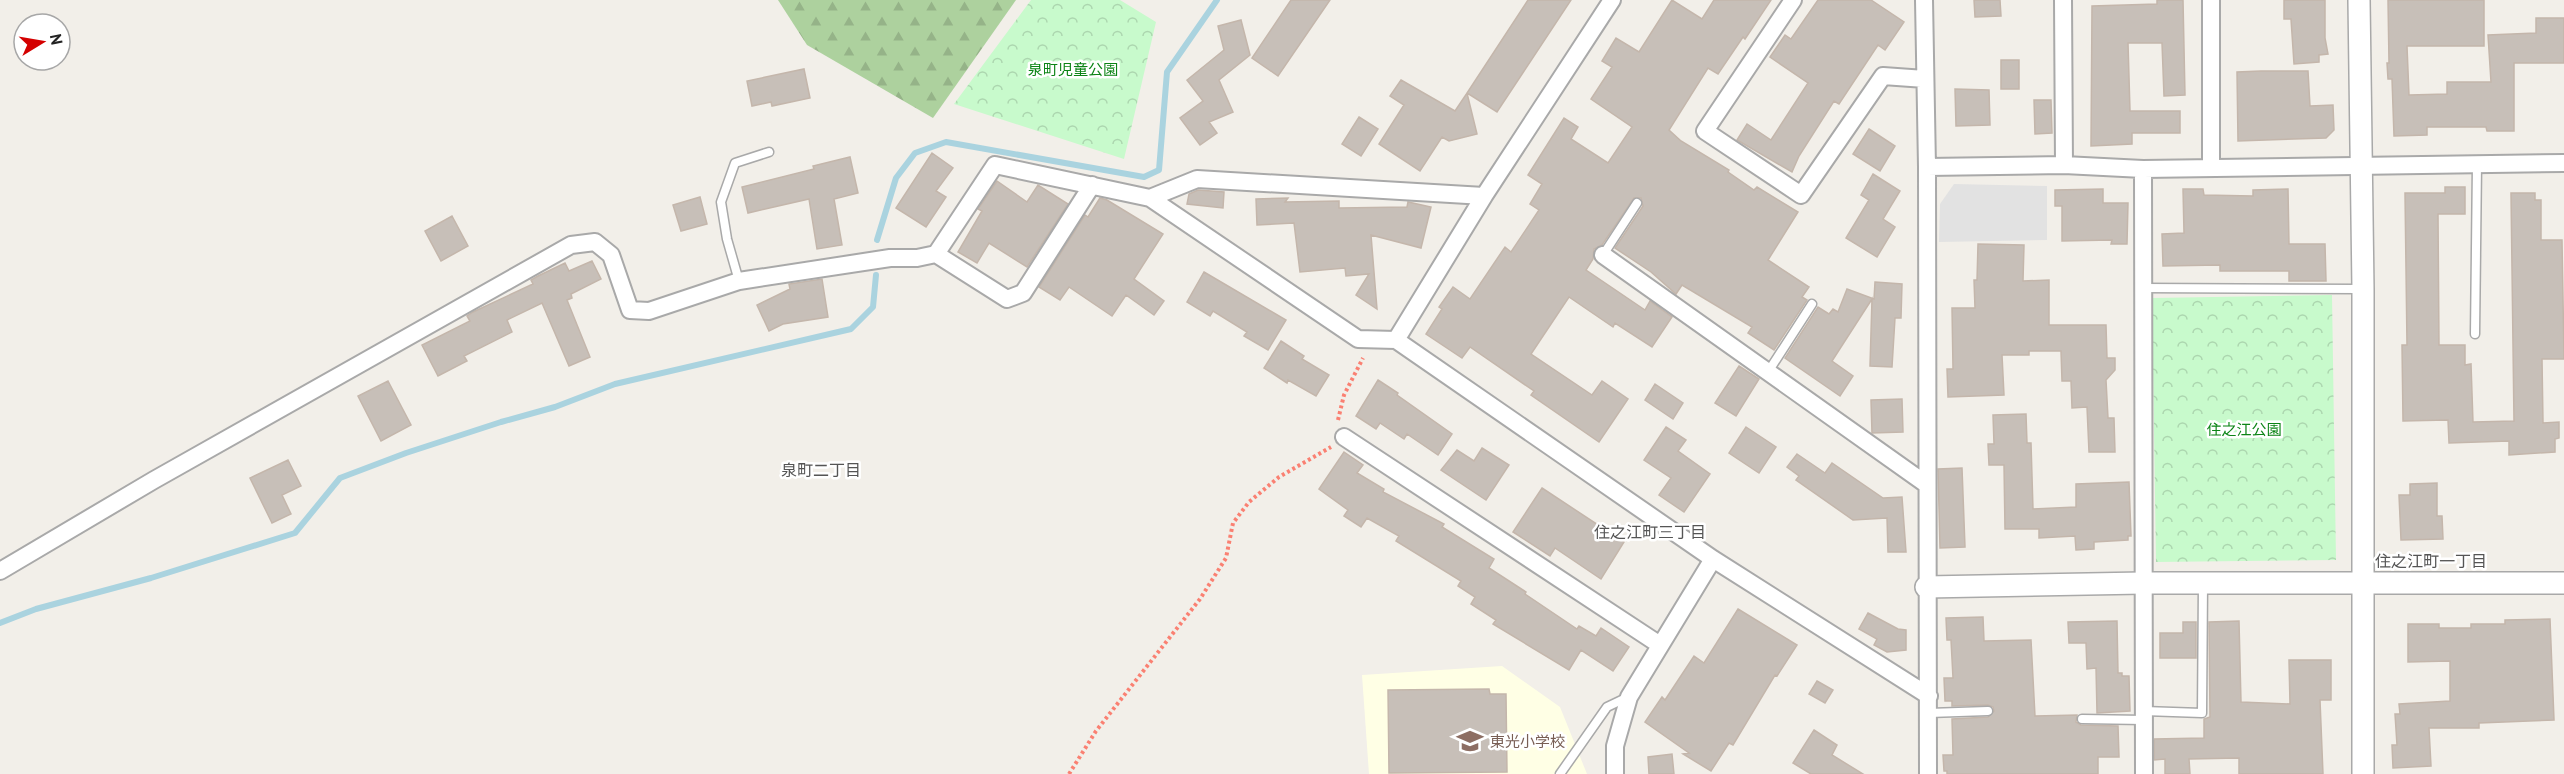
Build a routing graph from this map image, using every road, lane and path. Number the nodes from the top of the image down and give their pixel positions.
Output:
1 (1612, 0) edge
2 (1793, 0) edge
3 (1924, 0) edge
4 (2063, 0) edge
5 (2211, 0) edge
6 (2359, 0) edge
7 (1925, 79) junction
8 (769, 152) dead end
9 (2564, 163) edge
10 (2477, 164) junction
11 (2064, 165) junction
12 (2361, 166) junction
13 (1927, 167) junction
14 (2211, 168) junction
15 (2143, 169) junction
16 (1092, 185) junction
17 (1484, 196) junction
18 (1150, 198) junction
19 (1637, 202) dead end
20 (936, 254) junction
21 (1603, 255) joint
22 (740, 280) junction
23 (2143, 288) junction
24 (2363, 289) junction
25 (1812, 304) dead end
26 (2475, 334) dead end
27 (1376, 339) junction
28 (1396, 340) junction
29 (1768, 372) junction
30 (1344, 437) junction
31 (1926, 484) junction
32 (1713, 559) junction
33 (0, 571) edge
34 (2143, 583) junction
35 (2202, 583) junction
36 (2362, 583) junction
37 (2564, 583) edge
38 (1926, 587) junction
39 (1660, 645) junction
40 (1929, 696) junction
41 (1629, 697) junction
42 (1988, 711) dead end
43 (1929, 713) junction
44 (2144, 716) junction
45 (2082, 719) dead end
46 (1070, 774) edge
47 (1560, 774) edge
48 (1615, 774) edge
49 (1928, 774) edge
50 (2144, 774) edge
51 (2363, 774) edge

1 - 17 street
2 - 7 street
3 - 7 street
4 - 11 street
5 - 14 street
6 - 12 street
7 - 13 street
8 - 22 lane
9 - 10 street
10 - 12 street
10 - 26 lane
11 - 13 street
11 - 15 street
12 - 14 street
12 - 24 street
13 - 31 street
14 - 15 street
15 - 23 street
16 - 18 street
16 - 20 street
16 - 20 street
17 - 18 street
17 - 28 street
18 - 27 street
19 - 21 lane
20 - 22 street
21 - 29 street
22 - 33 street
23 - 24 lane
23 - 34 street
24 - 36 street
25 - 29 lane
27 - 28 street
27 - 30 path
28 - 32 street
29 - 31 street
30 - 39 street
30 - 46 path
31 - 38 street
32 - 39 street
32 - 40 street
34 - 35 street
34 - 38 street
34 - 44 street
35 - 36 street
35 - 44 lane
36 - 37 street
36 - 51 street
38 - 40 street
39 - 41 street
40 - 43 street
41 - 47 lane
41 - 48 street
42 - 43 lane
43 - 49 street
44 - 45 lane
44 - 50 street

